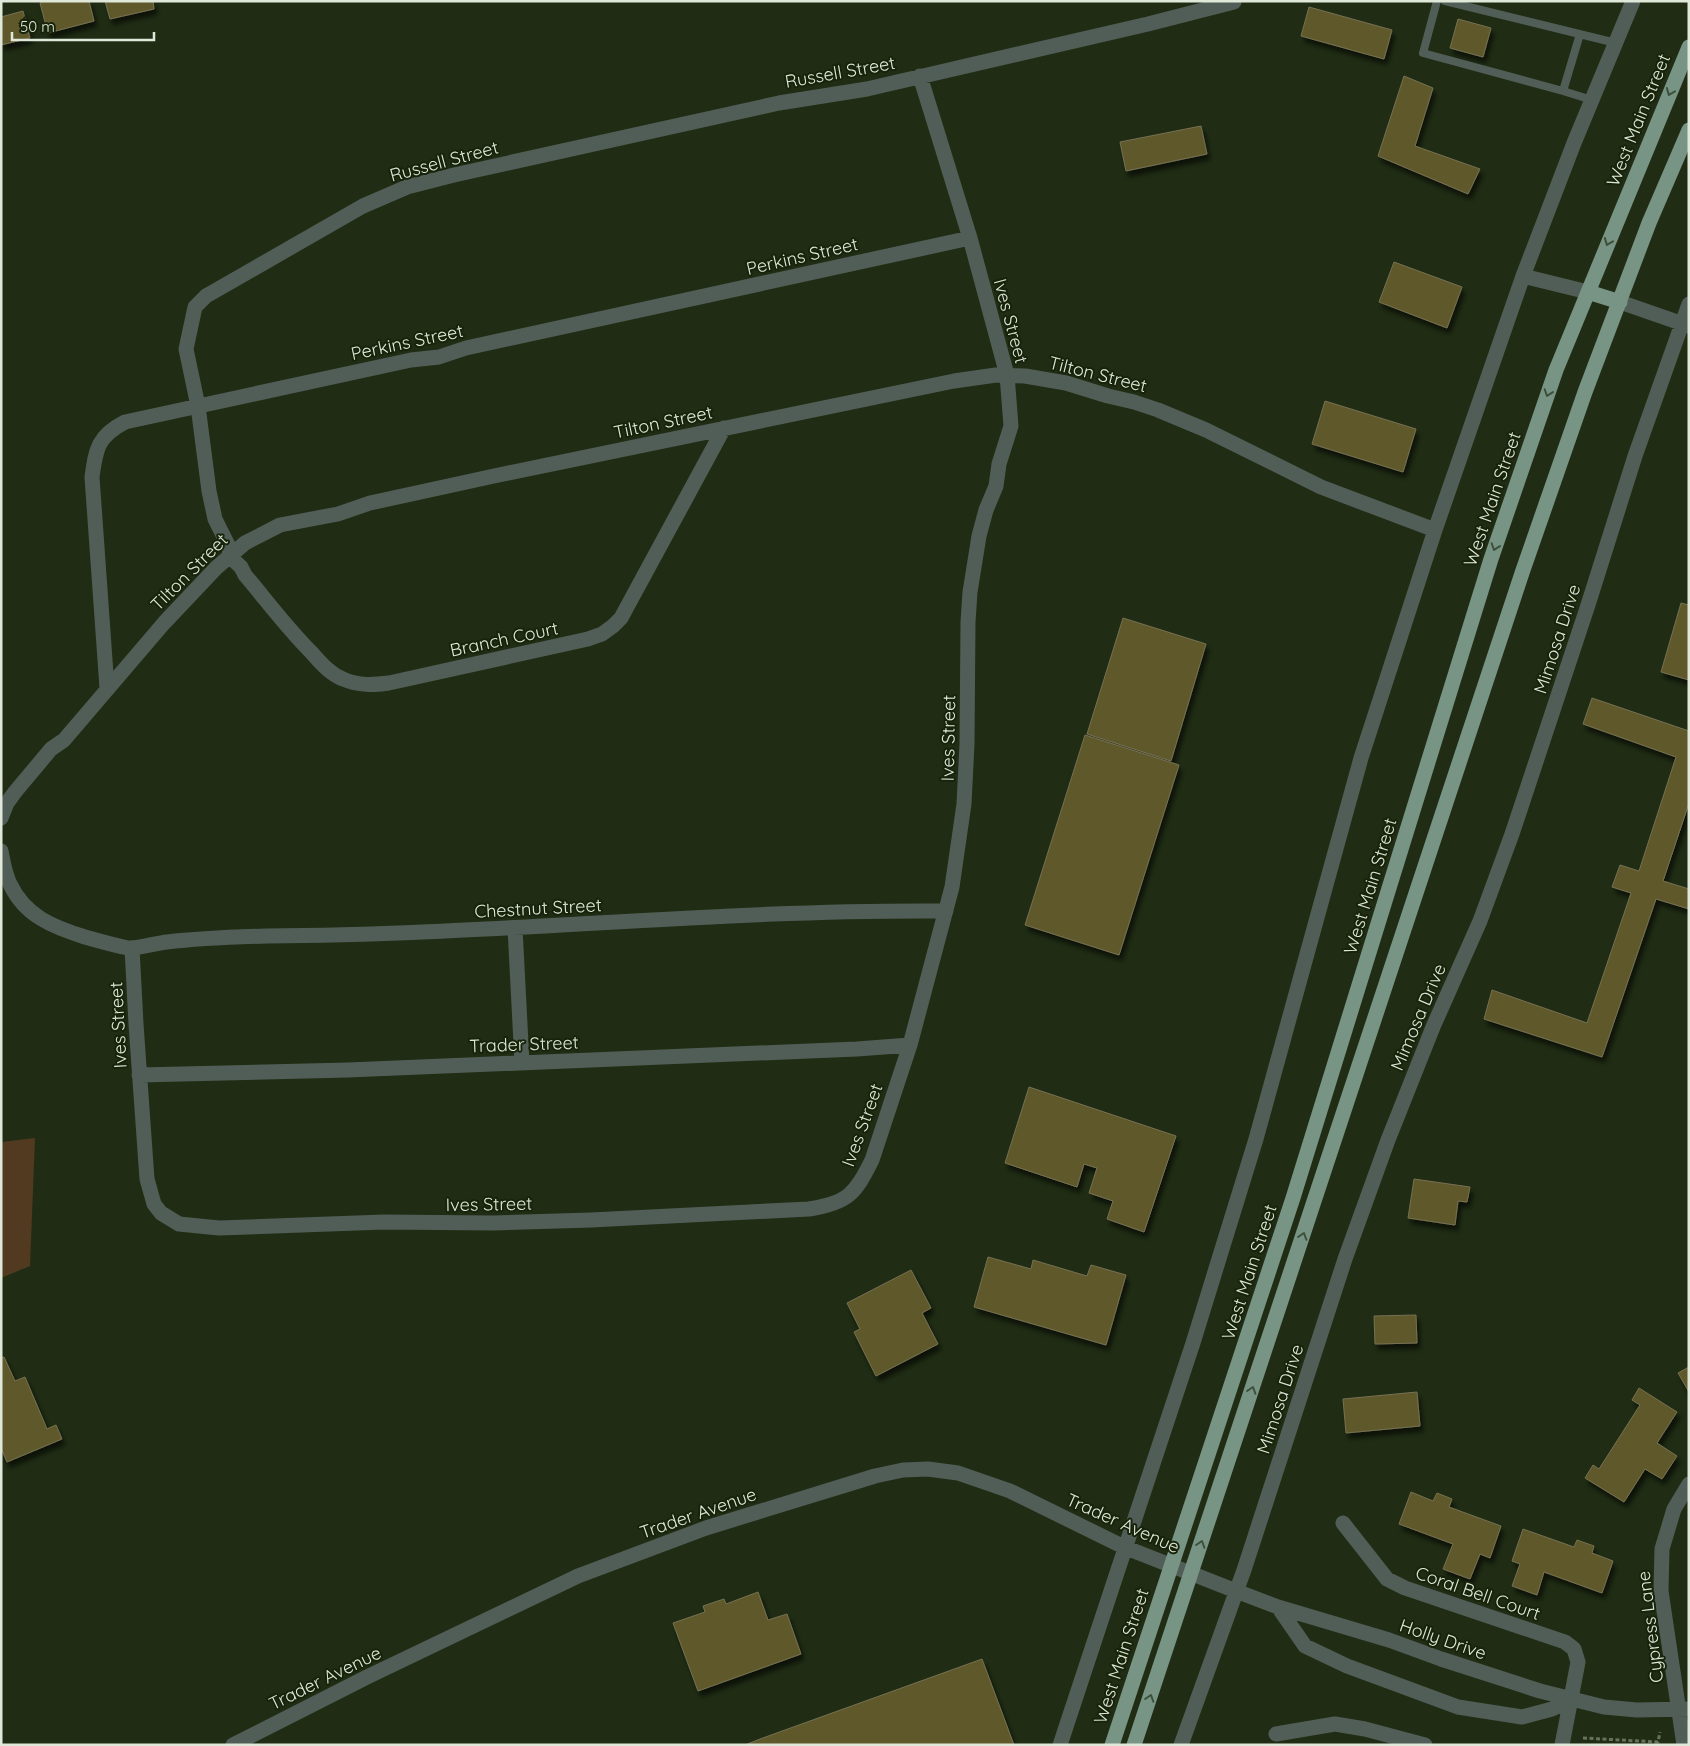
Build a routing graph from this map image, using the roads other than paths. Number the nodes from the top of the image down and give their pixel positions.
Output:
1 (1437, 1) edge
2 (1445, 1) edge
3 (1634, 1) edge
4 (1234, 2) edge
5 (1580, 34) junction
6 (1616, 42) junction
7 (1689, 47) edge
8 (920, 76) junction
9 (1562, 91) junction
10 (1592, 100) junction
11 (1689, 130) edge
12 (970, 238) junction
13 (1523, 276) junction
14 (1588, 292) junction
15 (1620, 302) junction
16 (1689, 304) edge
17 (1685, 325) edge
18 (1007, 375) junction
19 (198, 406) junction
20 (724, 428) junction
21 (1436, 530) junction
22 (229, 556) junction
23 (108, 688) junction
24 (1, 818) edge
25 (1, 851) edge
26 (946, 911) junction
27 (515, 928) junction
28 (132, 948) junction
29 (910, 1045) junction
30 (522, 1063) junction
31 (139, 1075) junction
32 (1689, 1484) edge
33 (1343, 1523) dead end
34 (1124, 1547) junction
35 (1170, 1565) junction
36 (1191, 1573) junction
37 (1236, 1591) junction
38 (1278, 1606) junction
39 (1572, 1700) junction
40 (1684, 1710) edge
41 (1276, 1734) dead end
42 (233, 1745) edge
43 (1060, 1745) edge
44 (1112, 1745) edge
45 (1134, 1745) edge
46 (1181, 1745) edge
47 (1425, 1745) edge
48 (1562, 1745) edge
49 (1684, 1745) edge

1 - 9 lane
2 - 5 lane
3 - 6 street
4 - 8 street, Russell Street
5 - 6 lane
5 - 9 lane
6 - 10 street
7 -> 14 main road, West Main Street
8 - 12 street, Russell Street
8 - 19 street, Russell Street
9 - 10 lane
10 - 13 street
11 - 15 main road
12 - 18 street, Ives Street
12 - 19 street, Perkins Street
13 - 14 street
13 - 21 street
14 - 15 main road
14 -> 35 main road, West Main Street
15 - 17 street
36 -> 15 main road
16 - 17 street, Mimosa Drive
17 - 37 street, Mimosa Drive
18 - 20 street, Tilton Street
18 - 21 street, Tilton Street
18 - 26 street, Ives Street
19 - 22 street, Russell Street
19 - 23 street, Perkins Street
20 - 22 street, Tilton Street
20 - 22 street, Branch Court
21 - 34 street
22 - 23 street, Tilton Street
23 - 24 street, Tilton Street
25 - 28 street
26 - 27 street, Chestnut Street
26 - 29 street, Ives Street
27 - 28 street, Chestnut Street
27 - 30 street
28 - 31 street, Ives Street
29 - 30 street, Trader Street
29 - 31 street, Ives Street
30 - 31 street, Trader Street
32 - 40 street, Cypress Lane
33 - 39 street, Coral Bell Court
34 - 35 street, Trader Avenue
34 - 42 street, Trader Avenue
34 - 43 street
35 - 36 street, Trader Avenue
35 - 44 main road, West Main Street
36 - 37 street, Holly Drive
45 -> 36 main road
37 - 38 street, Holly Drive
37 - 46 street, Mimosa Drive
38 - 39 street, Holly Drive
38 - 39 street
39 - 40 street, Holly Drive
39 - 48 street, Coral Bell Court
40 - 49 street, Cypress Lane
41 - 47 street

